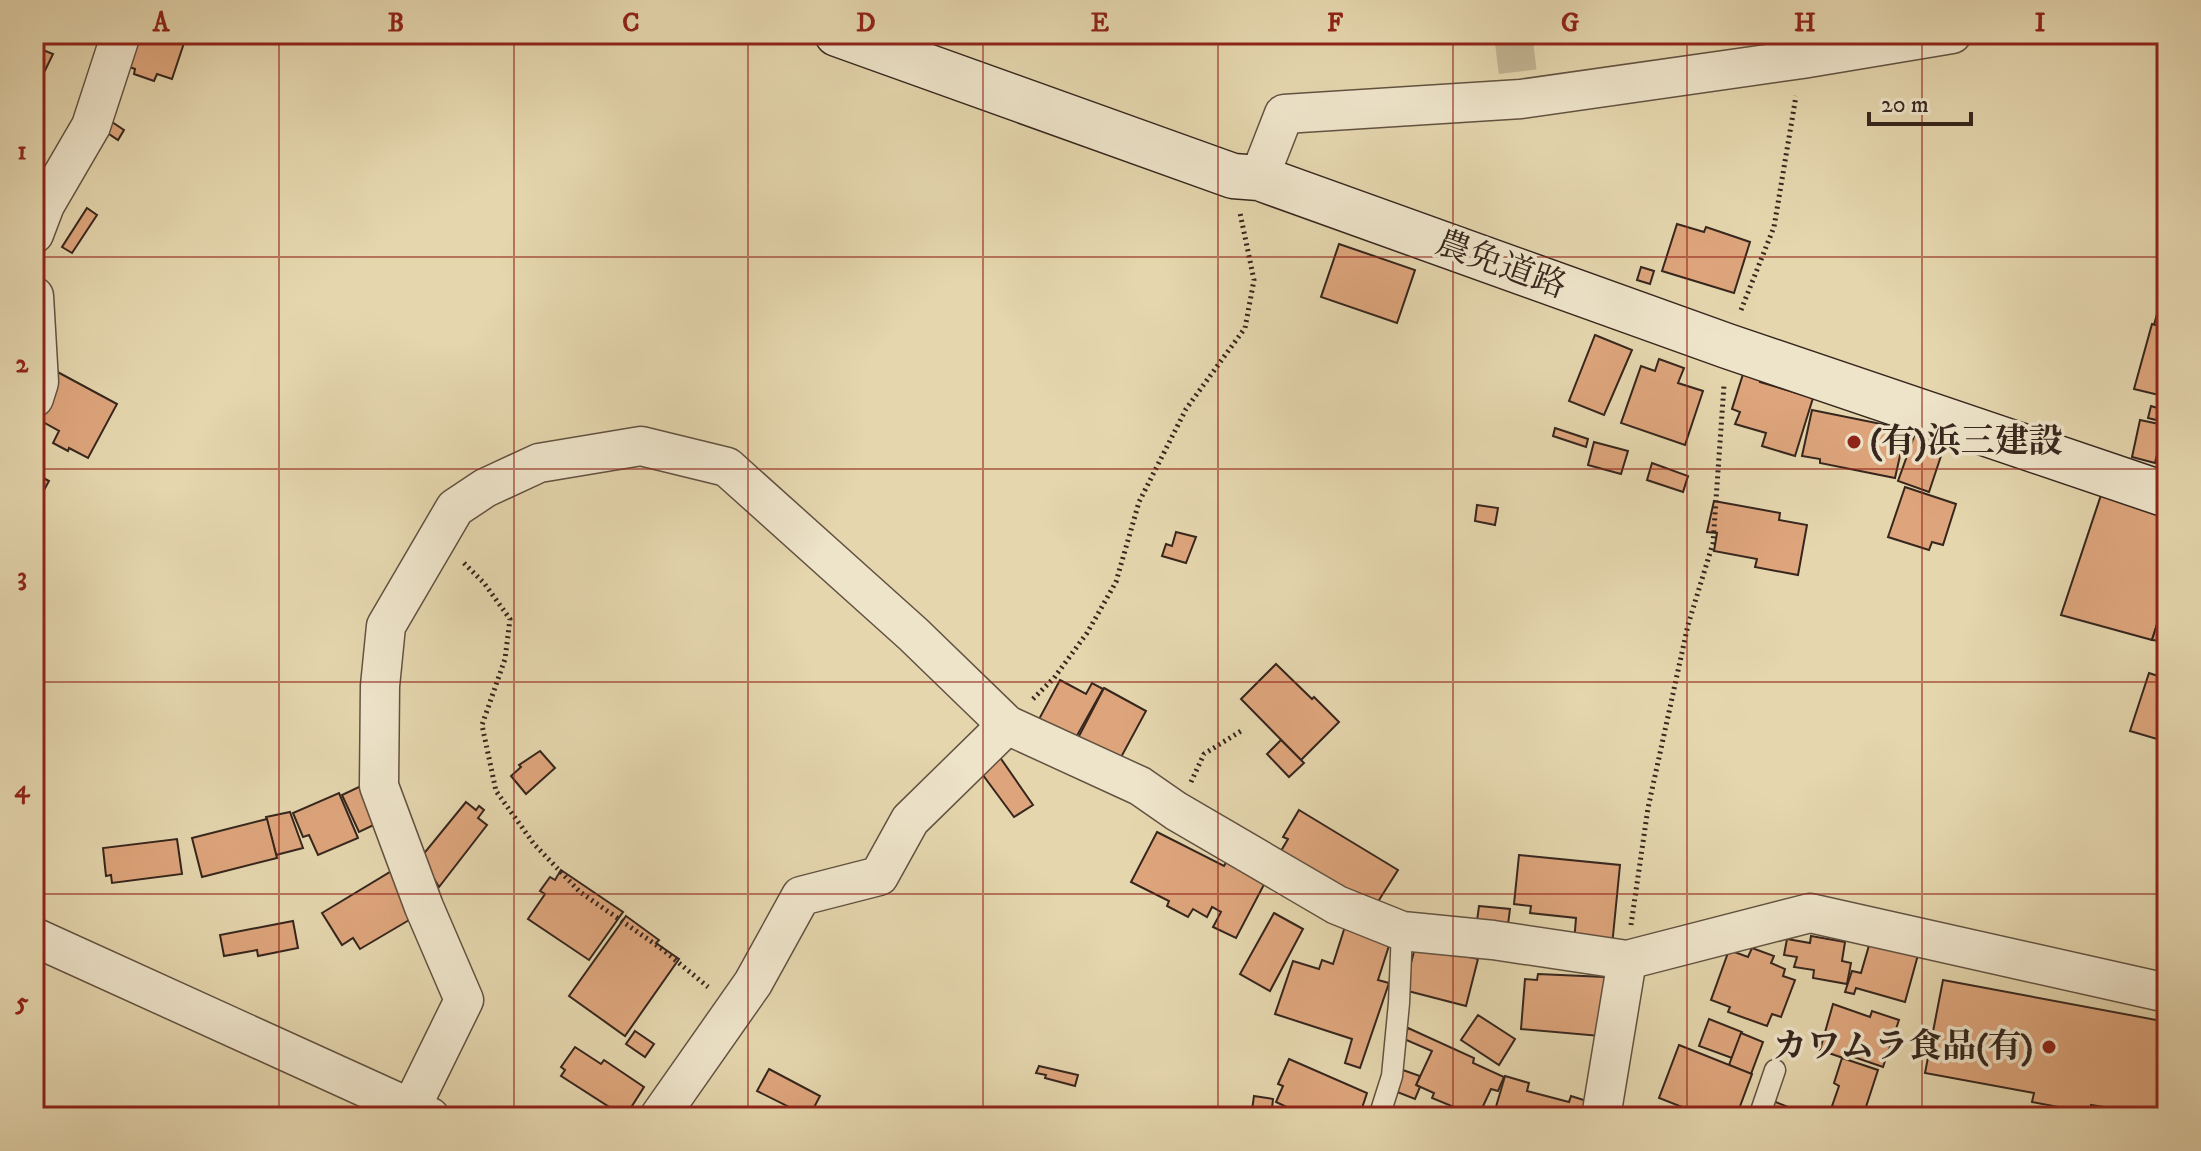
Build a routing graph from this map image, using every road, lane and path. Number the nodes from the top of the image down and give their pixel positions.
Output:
1 (121, 34) edge
2 (837, 34) edge
3 (1952, 34) edge
4 (1802, 59) junction
5 (1246, 177) junction
6 (37, 220) edge
7 (34, 296) edge
8 (1727, 346) junction
9 (34, 398) edge
10 (2167, 495) edge
11 (438, 537) junction
12 (1007, 725) junction
13 (1241, 731) dead end
14 (1176, 811) junction
15 (1402, 931) junction
16 (34, 937) edge
17 (1627, 960) junction
18 (2167, 993) edge
19 (735, 1009) junction
20 (1775, 1070) dead end
21 (421, 1113) edge
22 (659, 1117) edge
23 (1379, 1117) edge
24 (1601, 1117) edge
25 (1759, 1117) edge

1 - 6 street
2 - 5 street, 農免道路
3 - 4 street
4 - 5 street
4 - 8 path
5 - 8 street, 農免道路
5 - 12 path
7 - 9 street
8 - 10 street, 農免道路
8 - 17 path
11 - 12 street
11 - 19 path
11 - 21 street
12 - 14 street
12 - 19 street
13 - 14 path
14 - 15 street
15 - 17 street
15 - 23 lane
16 - 21 street
17 - 18 street
17 - 24 street
19 - 22 street
20 - 25 lane

